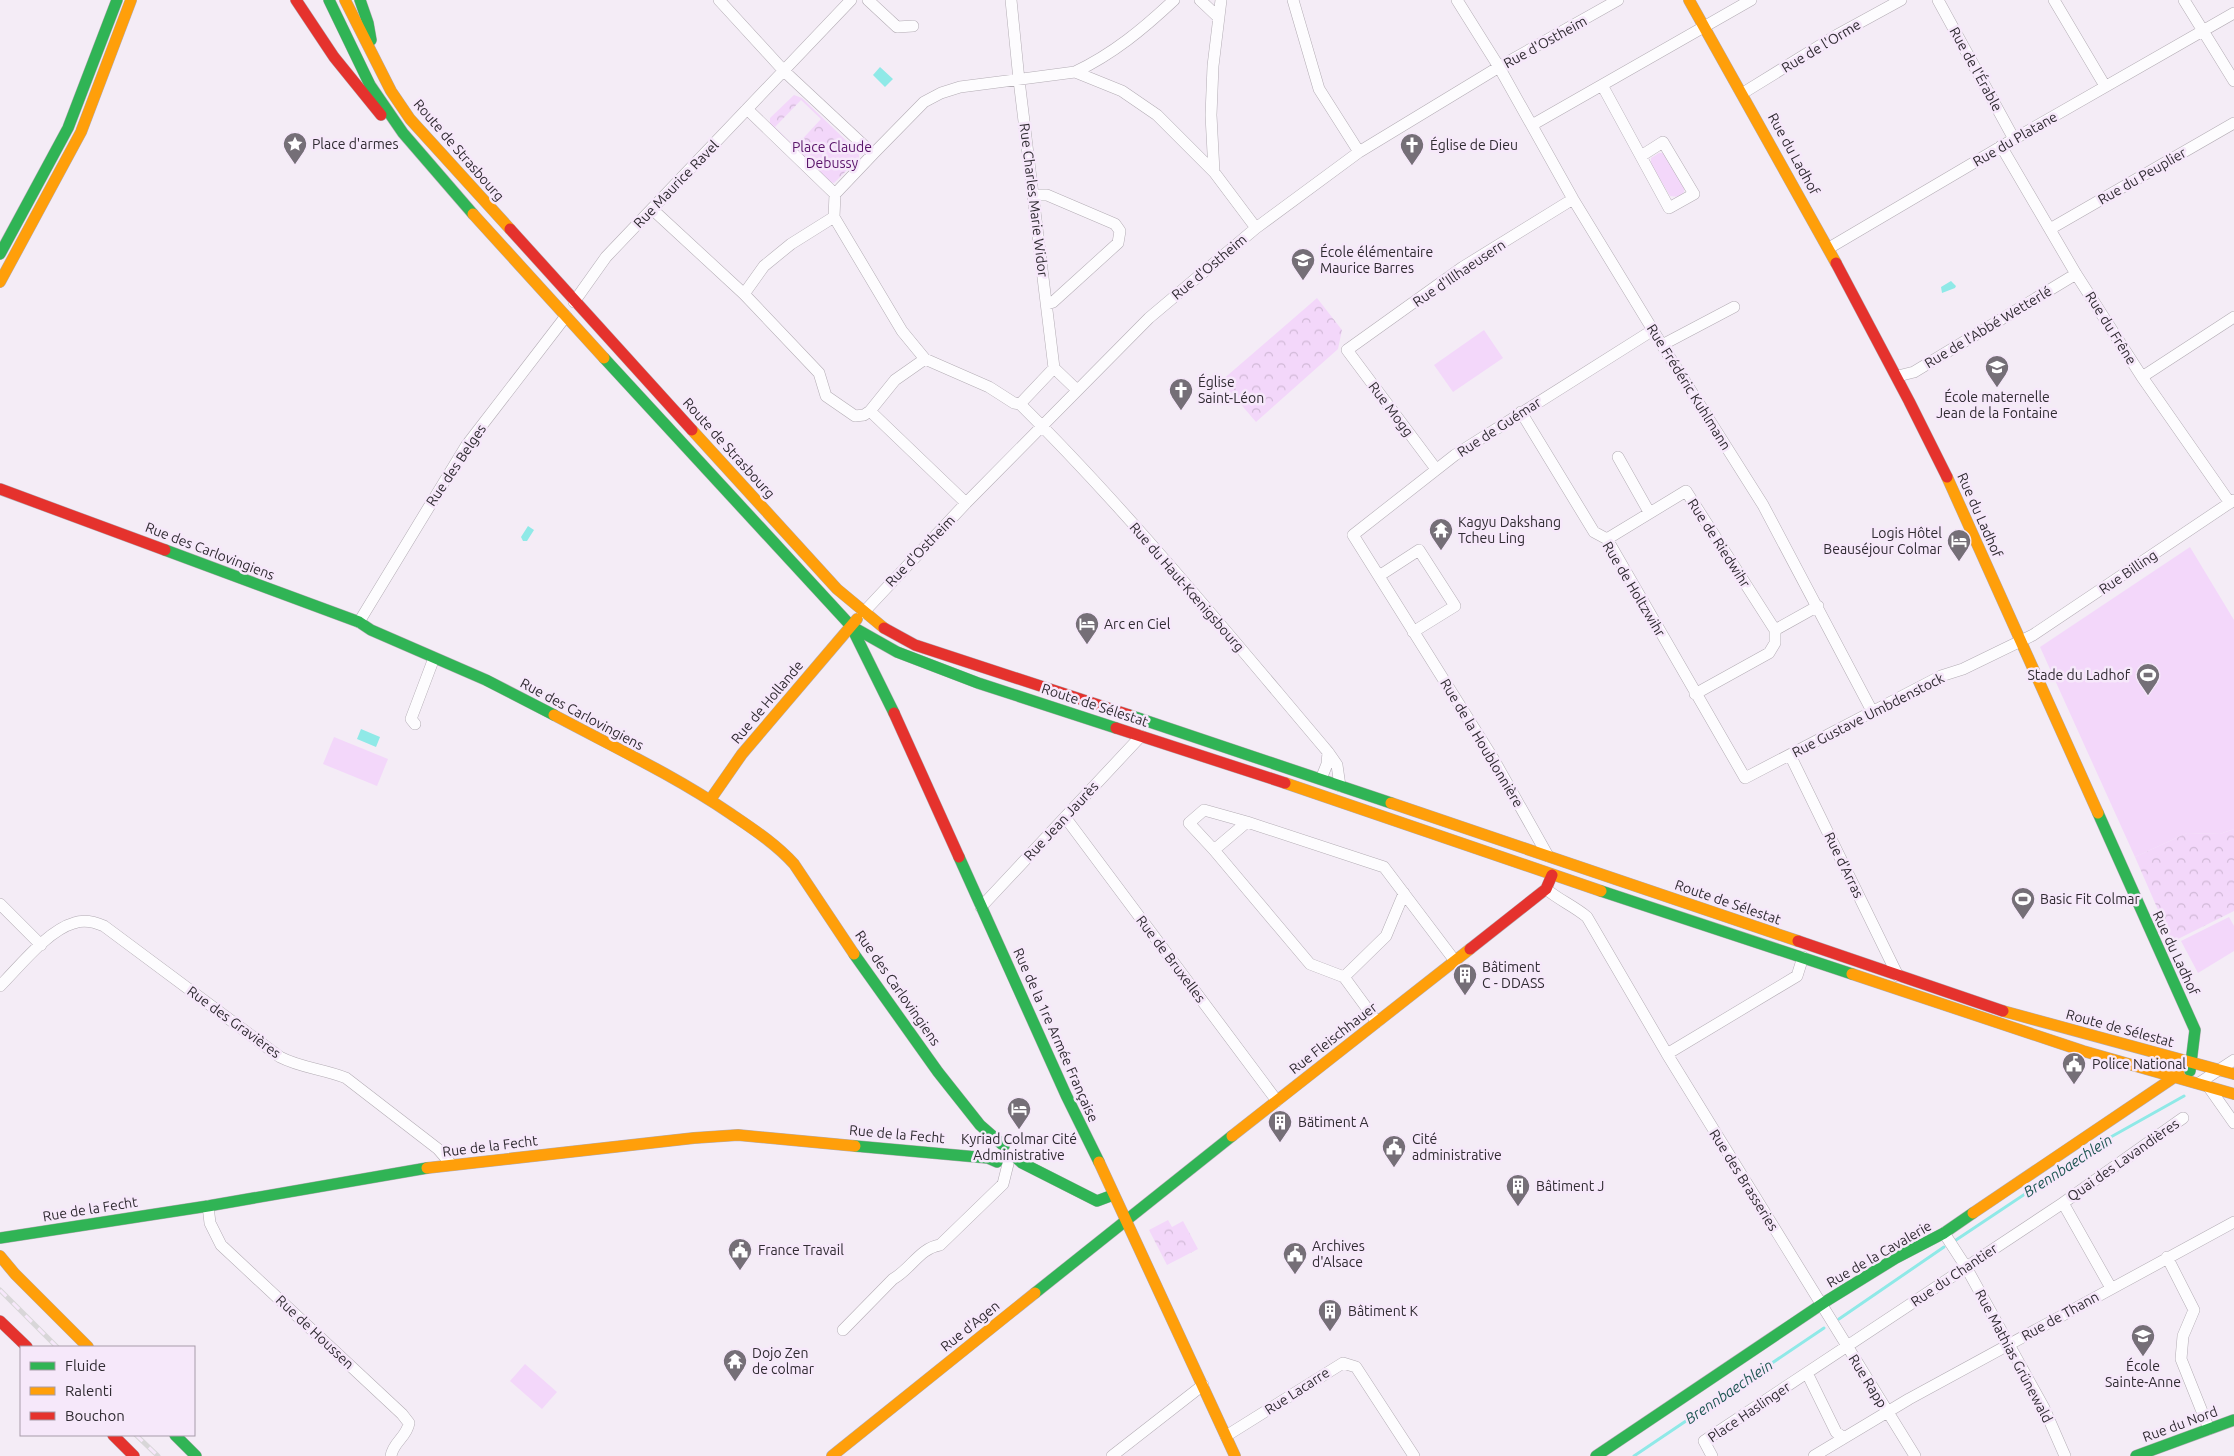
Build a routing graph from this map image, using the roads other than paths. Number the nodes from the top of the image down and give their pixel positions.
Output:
1 (117, 0) edge
2 (131, 0) edge
3 (296, 0) edge
4 (329, 0) edge
5 (345, 0) edge
6 (360, 0) edge
7 (719, 0) edge
8 (851, 0) edge
9 (868, 0) edge
10 (1011, 0) edge
11 (1174, 0) edge
12 (1200, 0) edge
13 (1222, 0) edge
14 (1457, 0) edge
15 (1618, 0) edge
16 (1689, 0) edge
17 (1751, 0) edge
18 (1901, 0) edge
19 (1938, 0) edge
20 (2054, 0) edge
21 (2184, 0) edge
22 (1296, 1) edge
23 (2234, 13) edge
24 (1219, 18) junction
25 (913, 26) dead end
26 (1704, 26) junction
27 (2202, 31) junction
28 (373, 54) junction
29 (1499, 67) junction
30 (784, 71) junction
31 (1074, 72) junction
32 (1019, 80) junction
33 (2234, 81) edge
34 (1602, 85) junction
35 (2105, 86) junction
36 (1743, 93) junction
37 (747, 109) junction
38 (2234, 123) edge
39 (1532, 125) junction
40 (403, 133) junction
41 (2014, 139) junction
42 (2001, 146) junction
43 (1359, 152) junction
44 (872, 154) junction
45 (1641, 156) junction
46 (1214, 172) junction
47 (835, 194) junction
48 (1033, 195) junction
49 (1573, 199) junction
50 (652, 209) junction
51 (834, 218) junction
52 (1256, 228) junction
53 (2050, 228) junction
54 (1829, 248) junction
55 (0, 254) edge
56 (2076, 274) junction
57 (0, 282) edge
58 (744, 294) junction
59 (574, 302) junction
60 (1046, 304) junction
61 (1734, 307) dead end
62 (566, 316) junction
63 (2234, 317) edge
64 (1653, 330) junction
65 (1662, 345) junction
66 (1347, 350) joint
67 (925, 359) junction
68 (1054, 368) junction
69 (1898, 376) junction
70 (2142, 377) junction
71 (1077, 390) junction
72 (1020, 404) junction
73 (870, 411) junction
74 (1521, 412) junction
75 (1042, 426) junction
76 (1618, 457) dead end
77 (1436, 469) junction
78 (0, 479) edge
79 (3, 493) edge
80 (24, 497) junction
81 (2232, 502) edge
82 (966, 503) junction
83 (1649, 512) junction
84 (1353, 535) joint
85 (1607, 539) junction
86 (1379, 576) junction
87 (1818, 606) junction
88 (863, 613) junction
89 (359, 622) junction
90 (851, 626) junction
91 (1775, 630) junction
92 (1413, 632) junction
93 (2020, 642) junction
94 (897, 652) junction
95 (434, 658) junction
96 (880, 664) junction
97 (1695, 694) junction
98 (1872, 711) junction
99 (415, 724) dead end
100 (1141, 736) junction
101 (1328, 752) junction
102 (1790, 755) junction
103 (1745, 778) joint
104 (1321, 779) junction
105 (1340, 786) junction
106 (1336, 799) junction
107 (710, 800) junction
108 (1065, 817) junction
109 (1247, 822) junction
110 (1214, 850) junction
111 (1548, 856) junction
112 (1552, 875) junction
113 (1546, 889) junction
114 (1404, 893) junction
115 (0, 904) edge
116 (981, 907) junction
117 (41, 945) junction
118 (1803, 957) junction
119 (1455, 961) junction
120 (1898, 976) junction
121 (1344, 977) junction
122 (0, 986) edge
123 (1896, 989) junction
124 (1377, 1022) junction
125 (1667, 1054) junction
126 (2234, 1060) edge
127 (2191, 1063) junction
128 (2219, 1070) junction
129 (2234, 1074) edge
130 (2176, 1077) junction
131 (2234, 1080) edge
132 (2199, 1083) junction
133 (2226, 1095) edge
134 (1277, 1101) junction
135 (2183, 1118) dead end
136 (2234, 1122) edge
137 (1004, 1157) junction
138 (451, 1164) junction
139 (1113, 1194) junction
140 (2063, 1203) junction
141 (208, 1206) junction
142 (1127, 1219) junction
143 (2234, 1222) edge
144 (1944, 1233) junction
145 (0, 1238) edge
146 (0, 1256) edge
147 (2167, 1257) junction
148 (1966, 1267) junction
149 (2111, 1288) junction
150 (1821, 1306) junction
151 (0, 1320) edge
152 (843, 1330) dead end
153 (2008, 1345) junction
154 (26, 1346) edge
155 (87, 1346) edge
156 (1846, 1347) junction
157 (1807, 1373) junction
158 (1203, 1385) junction
159 (1887, 1413) junction
160 (2234, 1420) edge
161 (2209, 1429) junction
162 (115, 1436) edge
163 (176, 1436) edge
164 (1226, 1436) junction
165 (1838, 1441) junction
166 (134, 1456) edge
167 (196, 1456) edge
168 (391, 1456) edge
169 (832, 1456) edge
170 (1112, 1456) edge
171 (1235, 1456) edge
172 (1414, 1456) edge
173 (1596, 1456) edge
174 (1712, 1456) edge
175 (1814, 1456) edge
176 (1838, 1456) edge
177 (1915, 1456) edge
178 (2066, 1456) edge
179 (2136, 1456) edge

1 - 55 main road
2 - 57 main road
3 - 40 main road
4 - 40 main road
5 - 28 main road, Route de Strasbourg
6 - 28 main road, Route de Strasbourg
7 - 30 street
8 - 30 street, Rue Maurice Ravel
9 - 25 street
10 - 32 street, Rue Charles Marie Widor
11 - 31 street
12 - 24 street
13 - 24 street
14 - 29 street, Rue Frédéric Kuhlmann
15 - 29 street, Rue d'Ostheim
16 - 26 main road, Rue du Ladhof
17 - 26 street
18 - 36 street, Rue de l'Orme
19 - 41 street, Rue de l'Érable
20 - 35 street
21 - 27 street
22 - 43 street
23 - 27 street, Rue du Platane
24 - 46 street
26 - 34 street
26 - 36 main road, Rue du Ladhof
27 - 33 street
27 - 35 street, Rue du Platane
28 - 59 main road, Route de Strasbourg
29 - 39 street, Rue Frédéric Kuhlmann
29 - 43 street, Rue d'Ostheim
30 - 37 street, Rue Maurice Ravel
30 - 44 street
31 - 32 street
31 - 46 street
32 - 44 street
32 - 48 street, Rue Charles Marie Widor
34 - 39 street
34 - 45 street
35 - 41 street, Rue du Platane
36 - 54 main road, Rue du Ladhof
37 - 47 street
37 - 50 street, Rue Maurice Ravel
38 - 53 street, Rue du Peuplier
39 - 49 street, Rue Frédéric Kuhlmann
40 - 62 main road
41 - 42 street, Rue du Platane
42 - 53 street, Rue du Frêne
42 - 54 street, Rue du Platane
43 - 52 street, Rue d'Ostheim
44 - 47 street
45 - 45 street
46 - 52 street
47 - 51 street
48 - 60 street, Rue Charles Marie Widor
48 - 60 street
49 - 64 street, Rue Frédéric Kuhlmann
49 - 66 street, Rue d'Illhaeusern
50 - 58 street
50 - 59 street, Rue Maurice Ravel
51 - 58 street
51 - 67 street
52 - 71 street, Rue d'Ostheim
53 - 56 street, Rue du Frêne
54 - 69 main road, Rue du Ladhof
56 - 69 street, Rue de l'Abbé Wetterlé
56 - 70 street, Rue du Frêne
58 - 73 street
59 - 62 main road
59 - 88 main road, Route de Strasbourg
60 - 68 street, Rue Charles Marie Widor
61 - 65 street
62 - 89 street, Rue des Belges
62 - 90 main road
63 - 70 street
64 - 65 street, Rue Frédéric Kuhlmann
64 - 74 street, Rue de Guémar
65 - 87 street, Rue Frédéric Kuhlmann
66 - 77 street, Rue Mogg
67 - 72 street, Rue du Haut-Kœnigsbourg
67 - 73 street
68 - 71 street
68 - 72 street
69 - 93 main road, Rue du Ladhof
70 - 81 street, Rue du Frêne
71 - 75 street, Rue d'Ostheim
72 - 75 street, Rue du Haut-Kœnigsbourg
73 - 82 street
74 - 77 street, Rue de Guémar
74 - 85 street, Rue de Holtzwihr
75 - 82 street, Rue d'Ostheim
75 - 101 street, Rue du Haut-Kœnigsbourg
76 - 83 street
77 - 84 street, Rue de Guémar
78 - 80 main road, Rue des Carlovingiens
79 - 80 main road, Rue des Carlovingiens
80 - 89 main road, Rue des Carlovingiens
81 - 93 street, Rue Billing
82 - 88 street, Rue d'Ostheim
83 - 85 street, Rue de Riedwihr
83 - 91 street, Rue de Riedwihr
84 - 86 street, Rue de la Houblonnière
85 - 97 street, Rue de Holtzwihr
86 - 92 street, Rue de la Houblonnière
86 - 92 street
87 - 91 street
87 - 98 street, Rue Frédéric Kuhlmann
88 - 90 main road, Rue de Hollande
88 - 104 main road, Route de Sélestat
89 - 95 main road, Rue des Carlovingiens
90 - 94 main road, Route de Sélestat
90 - 96 main road, Rue de la 1re Armée Française
90 - 107 main road, Rue de Hollande
91 - 97 street
92 - 111 street, Rue de la Houblonnière
93 - 98 street, Rue Gustave Umbdenstock
93 - 127 main road, Rue du Ladhof
94 - 96 main road
94 - 100 main road, Route de Sélestat
95 - 99 street
95 - 107 main road, Rue des Carlovingiens
96 - 116 main road, Rue de la 1re Armée Française
97 - 103 street, Rue de Holtzwihr
98 - 102 street, Rue Gustave Umbdenstock
100 - 106 main road, Route de Sélestat
100 - 108 street, Rue Jean Jaurès
101 - 104 street
101 - 105 street, Rue du Haut-Kœnigsbourg
102 - 103 street, Rue Gustave Umbdenstock
102 - 120 street, Rue d'Arras
104 - 105 main road, Route de Sélestat
105 - 106 main road
105 - 111 main road, Route de Sélestat
106 - 112 main road, Route de Sélestat
107 - 137 main road, Rue des Carlovingiens
108 - 116 street, Rue Jean Jaurès
108 - 134 street, Rue de Bruxelles
109 - 110 street
109 - 110 street
109 - 114 street
110 - 121 street
111 - 112 main road
111 - 120 main road, Route de Sélestat
112 - 113 main road, Rue Fleischhauer
112 - 118 main road, Route de Sélestat
113 - 119 main road, Rue Fleischhauer
113 - 125 street, Rue des Brasseries
114 - 119 street
114 - 121 street
115 - 117 street
116 - 139 main road, Rue de la 1re Armée Française
117 - 122 street, Rue des Gravières
117 - 138 street, Rue des Gravières
118 - 123 main road, Route de Sélestat
118 - 125 street
119 - 124 main road, Rue Fleischhauer
120 - 123 main road
120 - 127 main road, Route de Sélestat
121 - 124 street
123 - 130 main road, Route de Sélestat
124 - 134 main road, Rue Fleischhauer
125 - 150 street, Rue des Brasseries
126 - 128 street
127 - 128 main road, Route de Sélestat
127 - 130 main road, Rue de la Cavalerie
127 - 132 main road, Rue du Ladhof
128 - 129 main road, Route de Sélestat
128 - 132 street
130 - 132 main road, Route de Sélestat
130 - 144 main road, Rue de la Cavalerie
131 - 133 main road
132 - 133 main road, Route de Sélestat
133 - 136 street
134 - 142 main road, Rue Fleischhauer
135 - 140 street, Quai des Lavandières
137 - 138 main road, Rue de la Fecht
137 - 139 main road, Rue de la Fecht
137 - 152 street
138 - 141 main road, Rue de la Fecht
139 - 142 main road, Rue de la 1re Armée Française
140 - 148 street, Rue du Chantier
140 - 149 street
141 - 145 main road, Rue de la Fecht
141 - 168 street, Rue de Houssen
142 - 158 main road, Rue de la 1re Armée Française
142 - 169 main road, Rue d'Agen
143 - 147 street, Rue de Thann
144 - 148 street, Rue Mathias Grünewald
144 - 150 main road, Rue de la Cavalerie
146 - 155 main road
147 - 149 street, Rue de Thann
147 - 161 street
148 - 153 street, Rue Mathias Grünewald
148 - 156 street, Rue du Chantier
149 - 153 street, Rue de Thann
150 - 156 street, Rue Rapp
150 - 173 main road, Rue de la Cavalerie
151 - 154 main road
153 - 159 street, Rue de Thann
153 - 178 street, Rue Mathias Grünewald
156 - 157 street, Place Haslinger
156 - 159 street, Rue Rapp
157 - 165 street
157 - 174 street, Place Haslinger
158 - 164 main road, Rue de la 1re Armée Française
158 - 170 street
159 - 165 street
159 - 177 street, Rue Rapp
160 - 161 main road, Rue du Nord
161 - 179 main road, Rue du Nord
162 - 166 main road
163 - 167 main road
164 - 171 main road, Rue de la 1re Armée Française
164 - 172 street, Rue Lacarre
165 - 175 street
165 - 176 street

